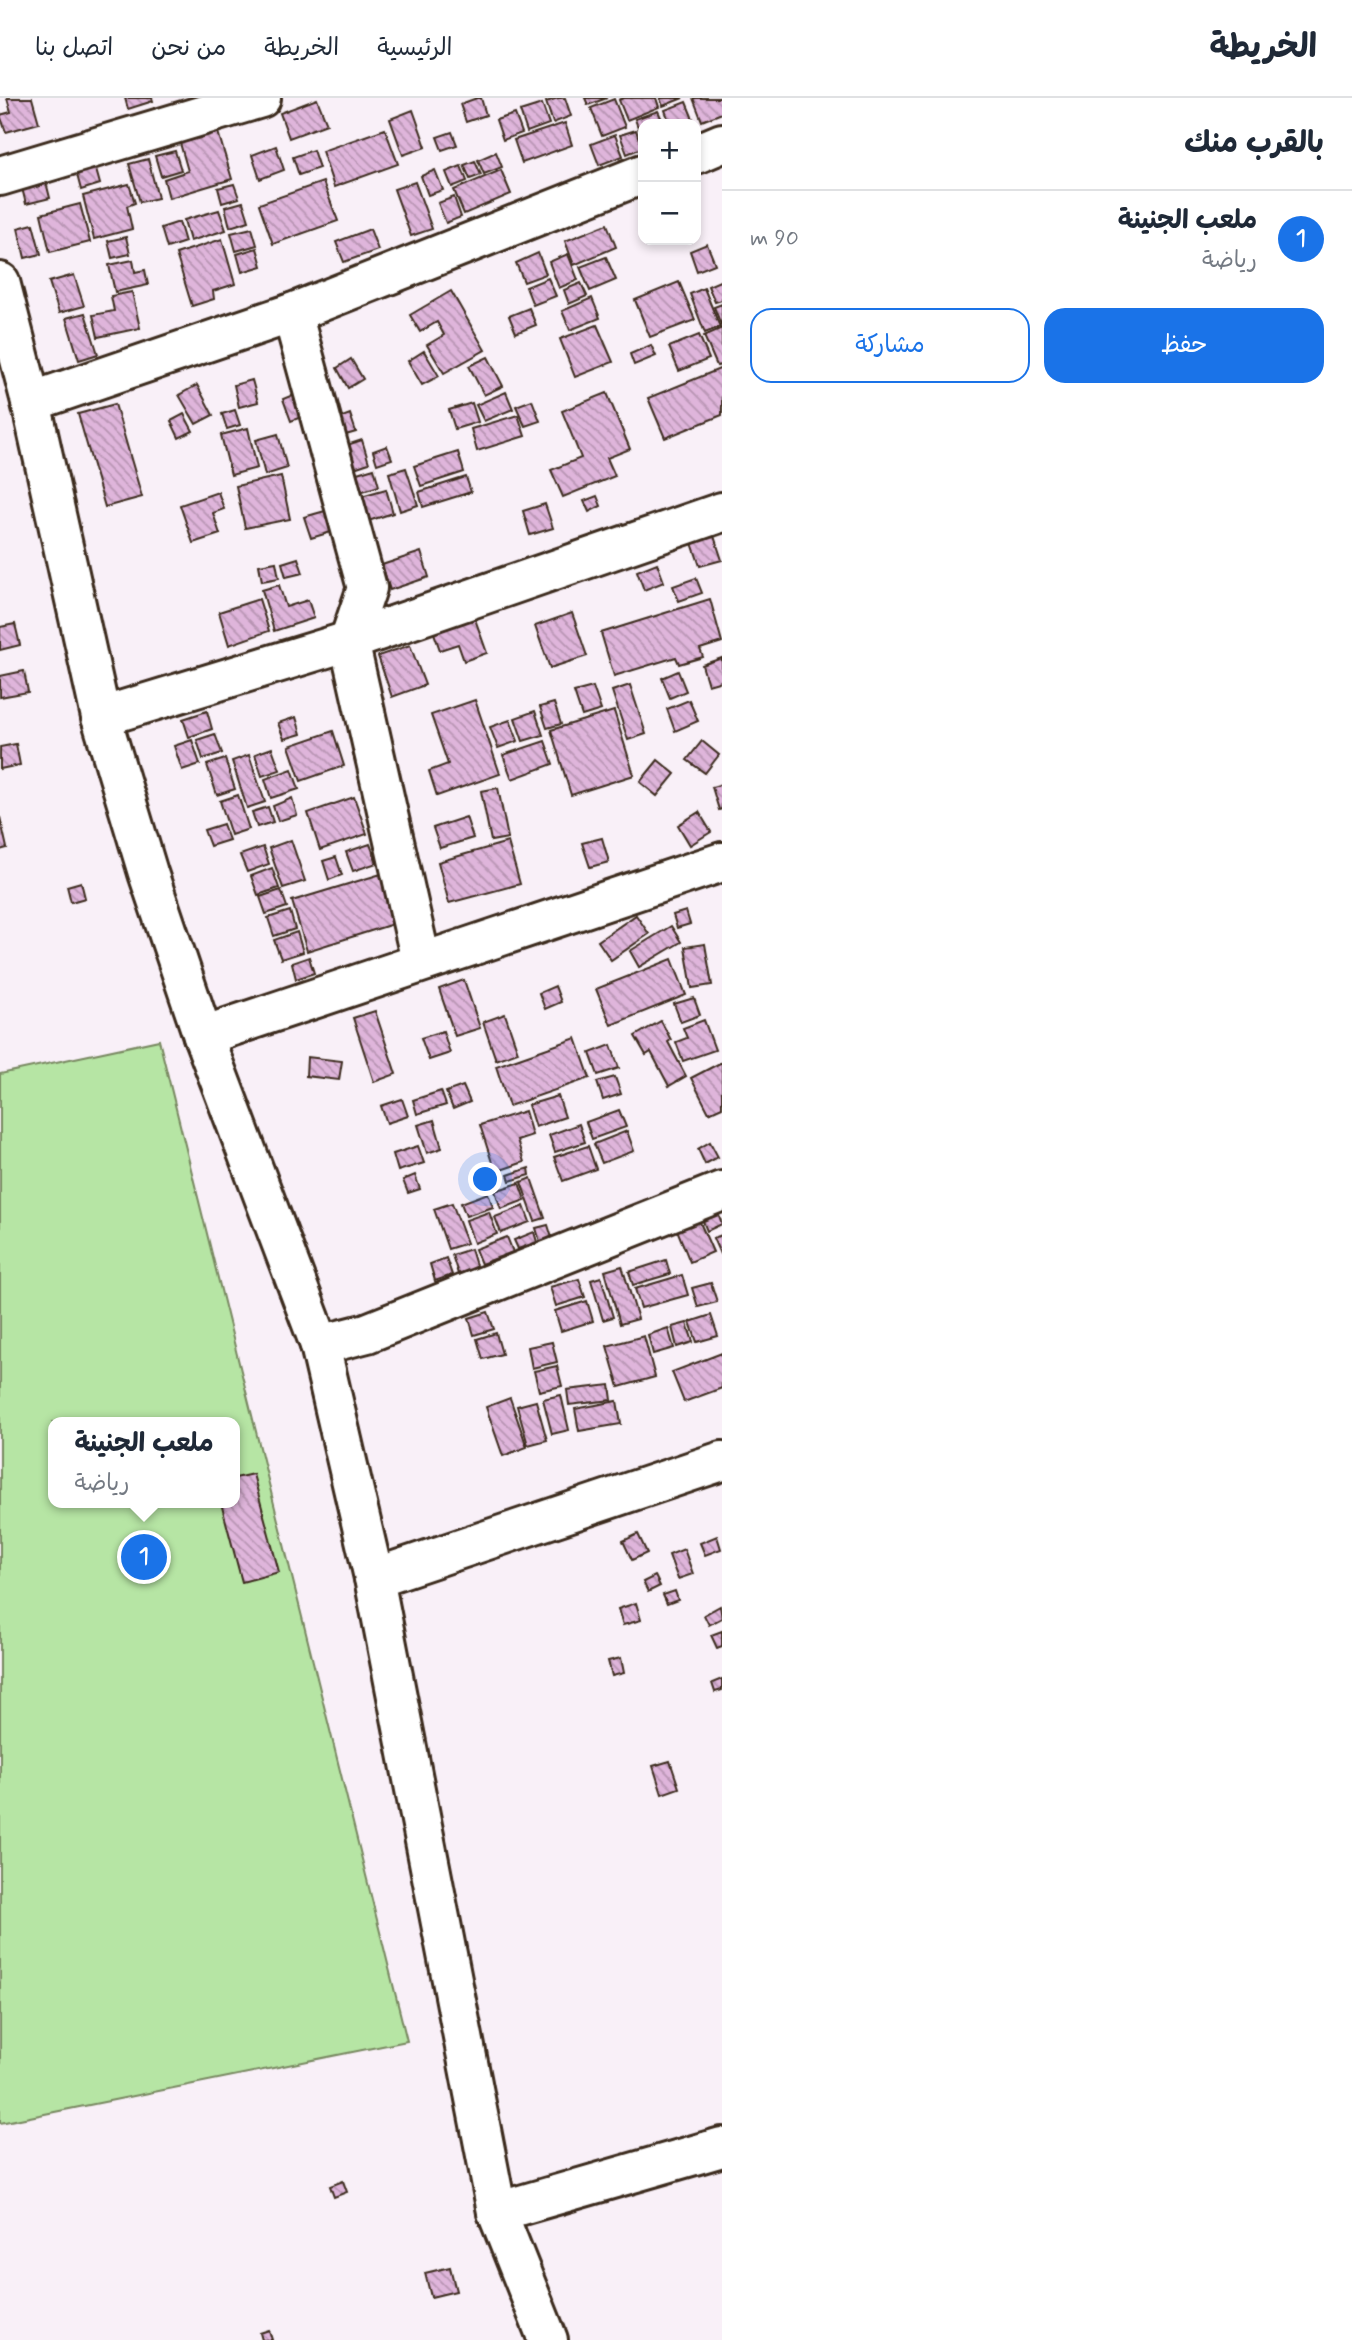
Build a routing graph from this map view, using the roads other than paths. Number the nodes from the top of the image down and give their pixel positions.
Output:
1 (261, 98) edge
2 (722, 143) edge
3 (701, 152) edge
4 (0, 176) edge
5 (638, 176) edge
6 (0, 282) edge
7 (292, 313) junction
8 (31, 402) junction
9 (722, 512) edge
10 (349, 641) junction
11 (101, 718) junction
12 (722, 862) edge
13 (422, 961) junction
14 (202, 1036) junction
15 (722, 1191) edge
16 (320, 1345) junction
17 (722, 1461) edge
18 (374, 1578) junction
19 (722, 2147) edge
20 (497, 2212) junction
21 (548, 2340) edge

1 - 4 street
2 - 3 street
5 - 7 street
6 - 8 street
7 - 8 street
7 - 10 street
8 - 11 street
9 - 10 street
10 - 11 street
10 - 13 street
11 - 14 street
12 - 13 street
13 - 14 street
14 - 16 street
15 - 16 street
16 - 18 street
17 - 18 street
18 - 20 street
19 - 20 street
20 - 21 street

